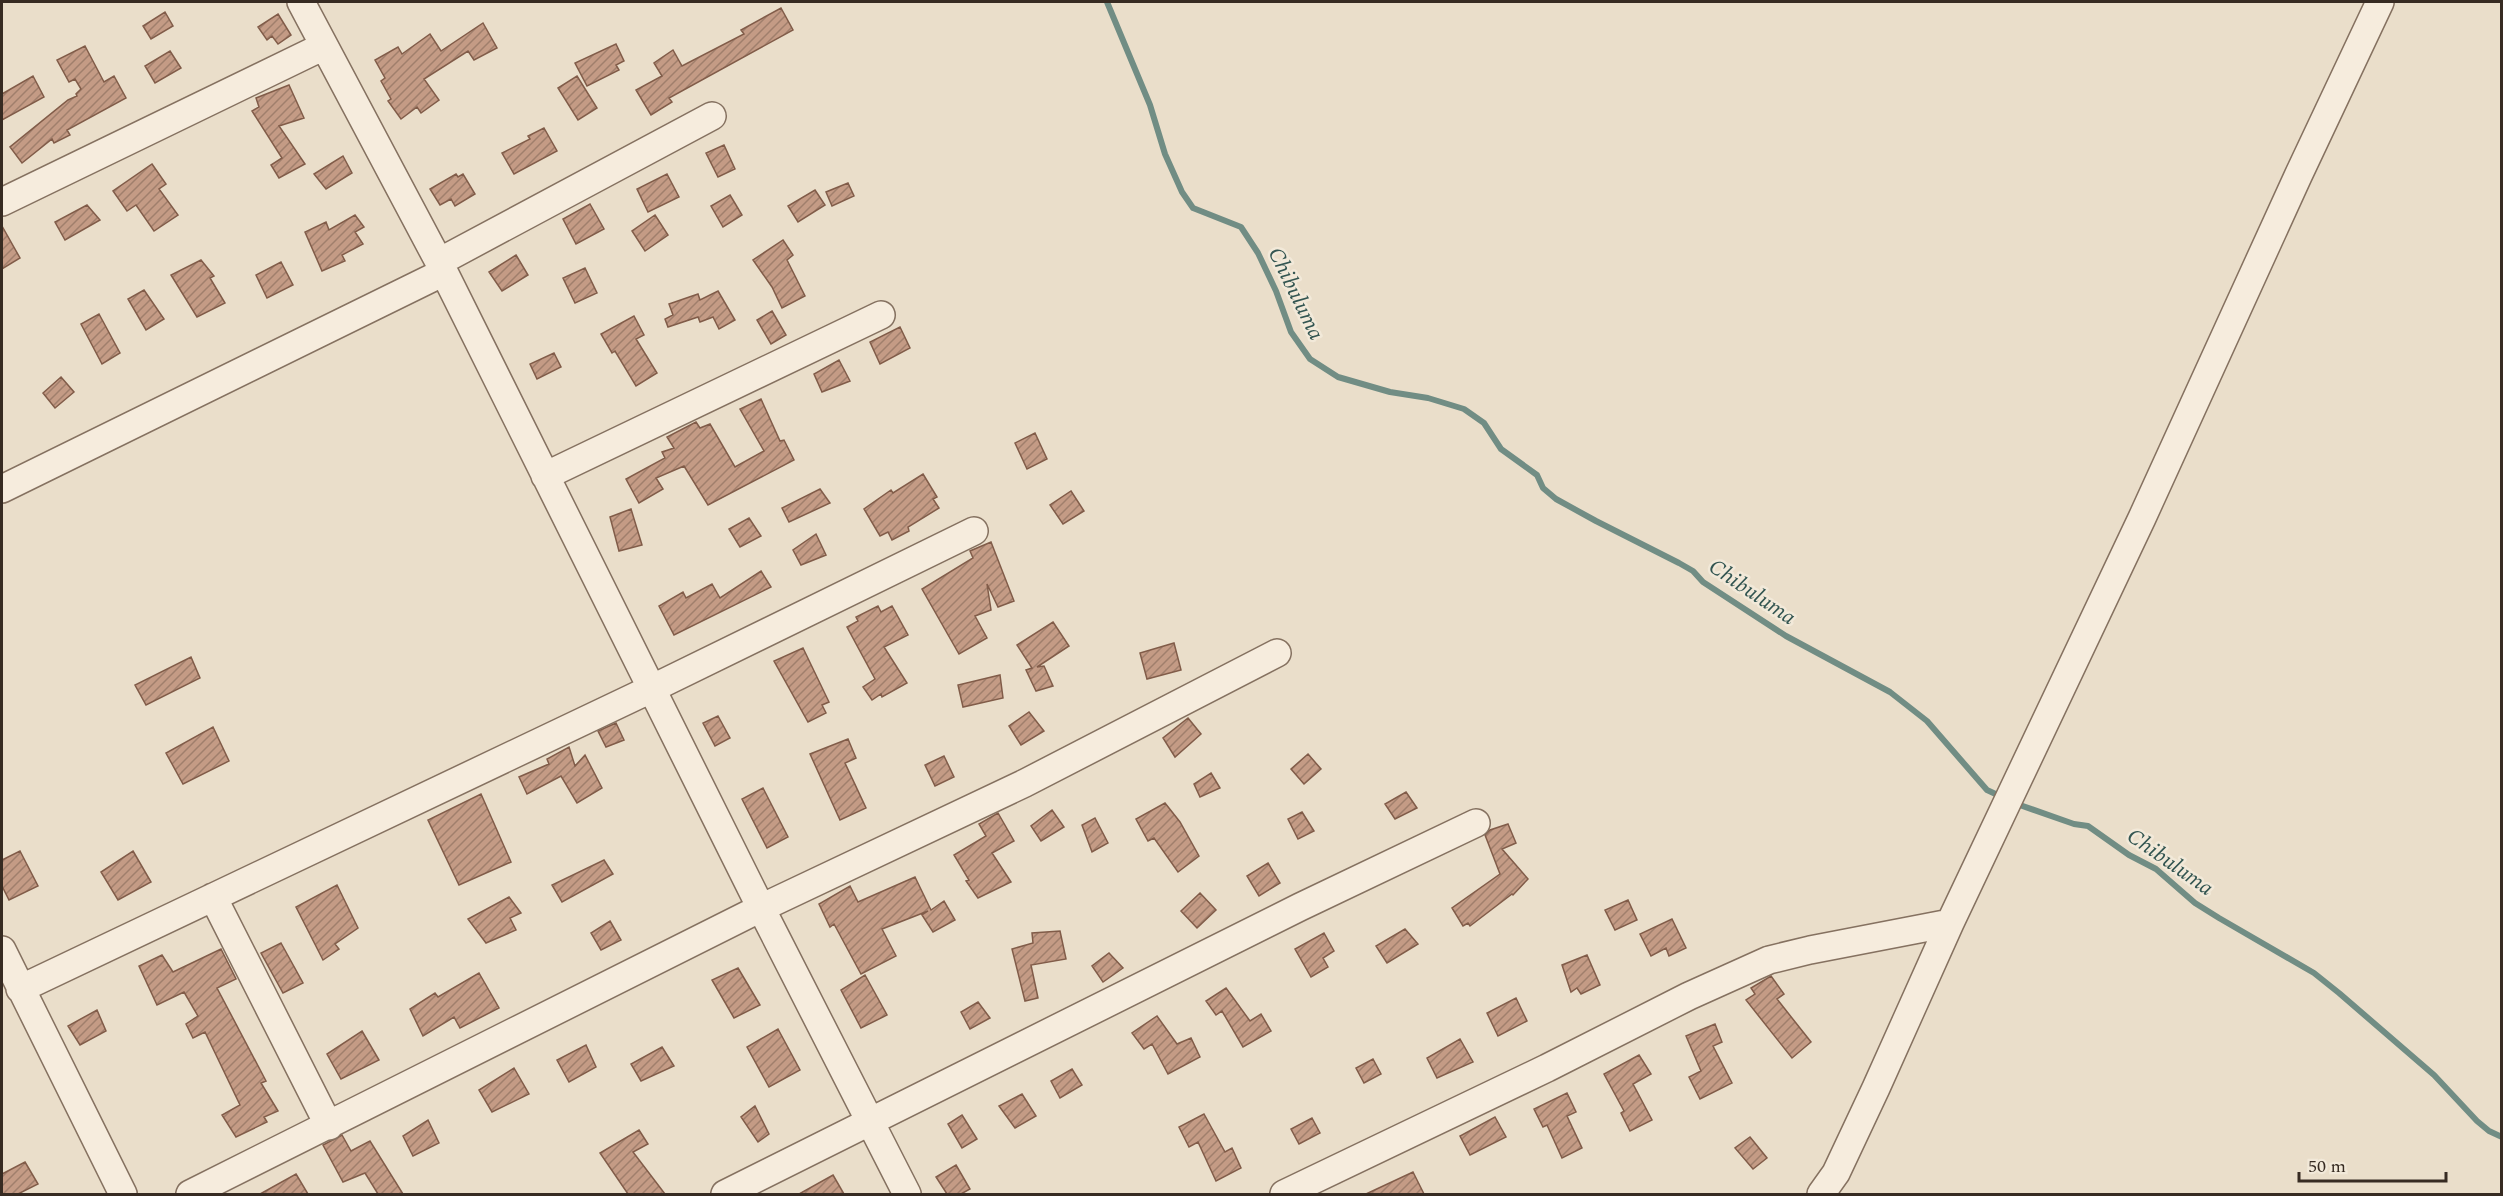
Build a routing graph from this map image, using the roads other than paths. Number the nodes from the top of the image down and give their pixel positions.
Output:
1 (301, 2) edge
2 (2380, 2) edge
3 (324, 46) junction
4 (712, 116) dead end
5 (2, 202) edge
6 (441, 267) junction
7 (881, 315) dead end
8 (545, 476) junction
9 (2, 489) edge
10 (974, 531) dead end
11 (1277, 653) dead end
12 (651, 689) junction
13 (1476, 823) dead end
14 (213, 897) junction
15 (760, 908) junction
16 (1950, 923) junction
17 (2, 950) edge
18 (20, 989) junction
19 (870, 1123) junction
20 (329, 1126) junction
21 (123, 1194) edge
22 (190, 1194) edge
23 (725, 1194) edge
24 (907, 1194) edge
25 (1284, 1194) edge
26 (1821, 1194) edge

1 - 3 street
2 - 16 street
3 - 5 street
3 - 6 street
4 - 6 street
6 - 8 street
6 - 9 street
7 - 8 street
8 - 12 street
10 - 12 street
11 - 15 street
12 - 14 street
12 - 15 street
13 - 19 street
14 - 18 street
14 - 20 street
15 - 19 street
15 - 20 street
16 - 25 street
16 - 26 street
17 - 18 street
18 - 21 street
19 - 23 street
19 - 24 street
20 - 22 street

